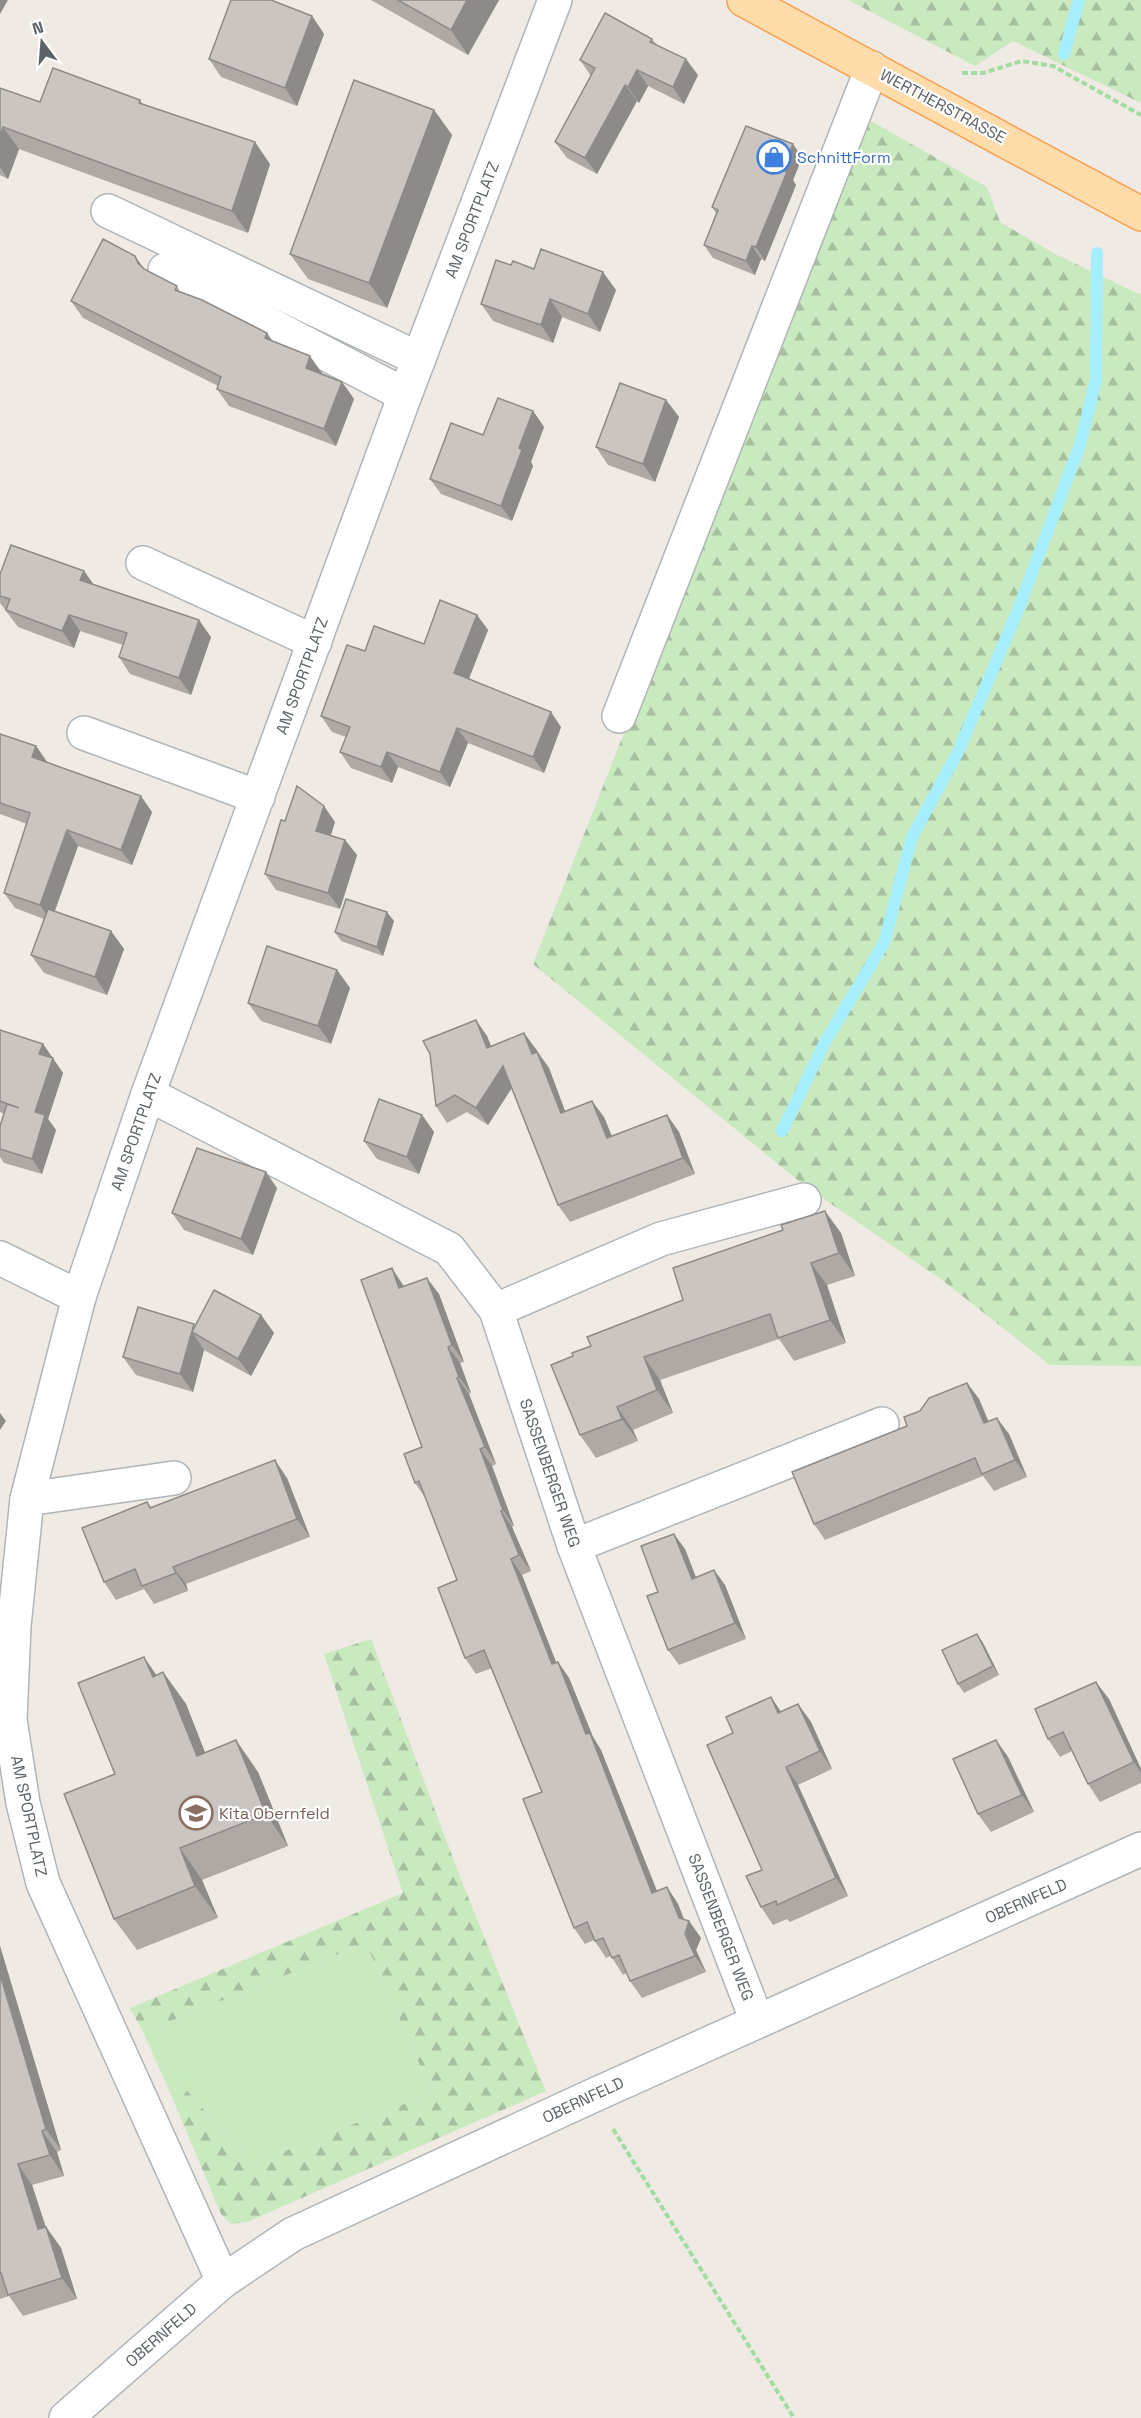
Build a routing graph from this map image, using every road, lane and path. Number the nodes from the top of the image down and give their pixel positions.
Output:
1 (555, 0) edge
2 (744, 0) edge
3 (872, 68) junction
4 (955, 73) dead end
5 (1141, 115) edge
6 (108, 211) dead end
7 (1141, 214) edge
8 (165, 270) dead end
9 (419, 359) junction
10 (405, 395) junction
11 (143, 563) dead end
12 (315, 642) junction
13 (619, 716) dead end
14 (84, 733) dead end
15 (258, 797) junction
16 (148, 1094) junction
17 (804, 1200) dead end
18 (0, 1258) edge
19 (79, 1297) junction
20 (496, 1310) junction
21 (882, 1424) dead end
22 (174, 1478) dead end
23 (27, 1499) junction
24 (574, 1546) junction
25 (1141, 1849) edge
26 (757, 2021) junction
27 (592, 2096) junction
28 (223, 2281) junction
29 (66, 2418) edge
30 (794, 2418) edge

1 - 9 street, AM SPORTPLATZ
2 - 3 main road, WERTHERSTRASSE
3 - 7 main road, WERTHERSTRASSE
3 - 13 street
4 - 5 path
6 - 9 street
8 - 10 street
9 - 10 street, AM SPORTPLATZ
10 - 12 street, AM SPORTPLATZ
11 - 12 street
12 - 15 street, AM SPORTPLATZ
14 - 15 street
15 - 16 street, AM SPORTPLATZ
16 - 19 street, AM SPORTPLATZ
16 - 20 street, SASSENBERGER WEG
17 - 20 street
18 - 19 street
19 - 23 street, AM SPORTPLATZ
20 - 24 street, SASSENBERGER WEG
21 - 24 street
22 - 23 street
23 - 28 street, AM SPORTPLATZ
24 - 26 street, SASSENBERGER WEG
25 - 26 street, OBERNFELD
26 - 27 street, OBERNFELD
27 - 28 street, OBERNFELD
27 - 30 path
28 - 29 street, OBERNFELD

